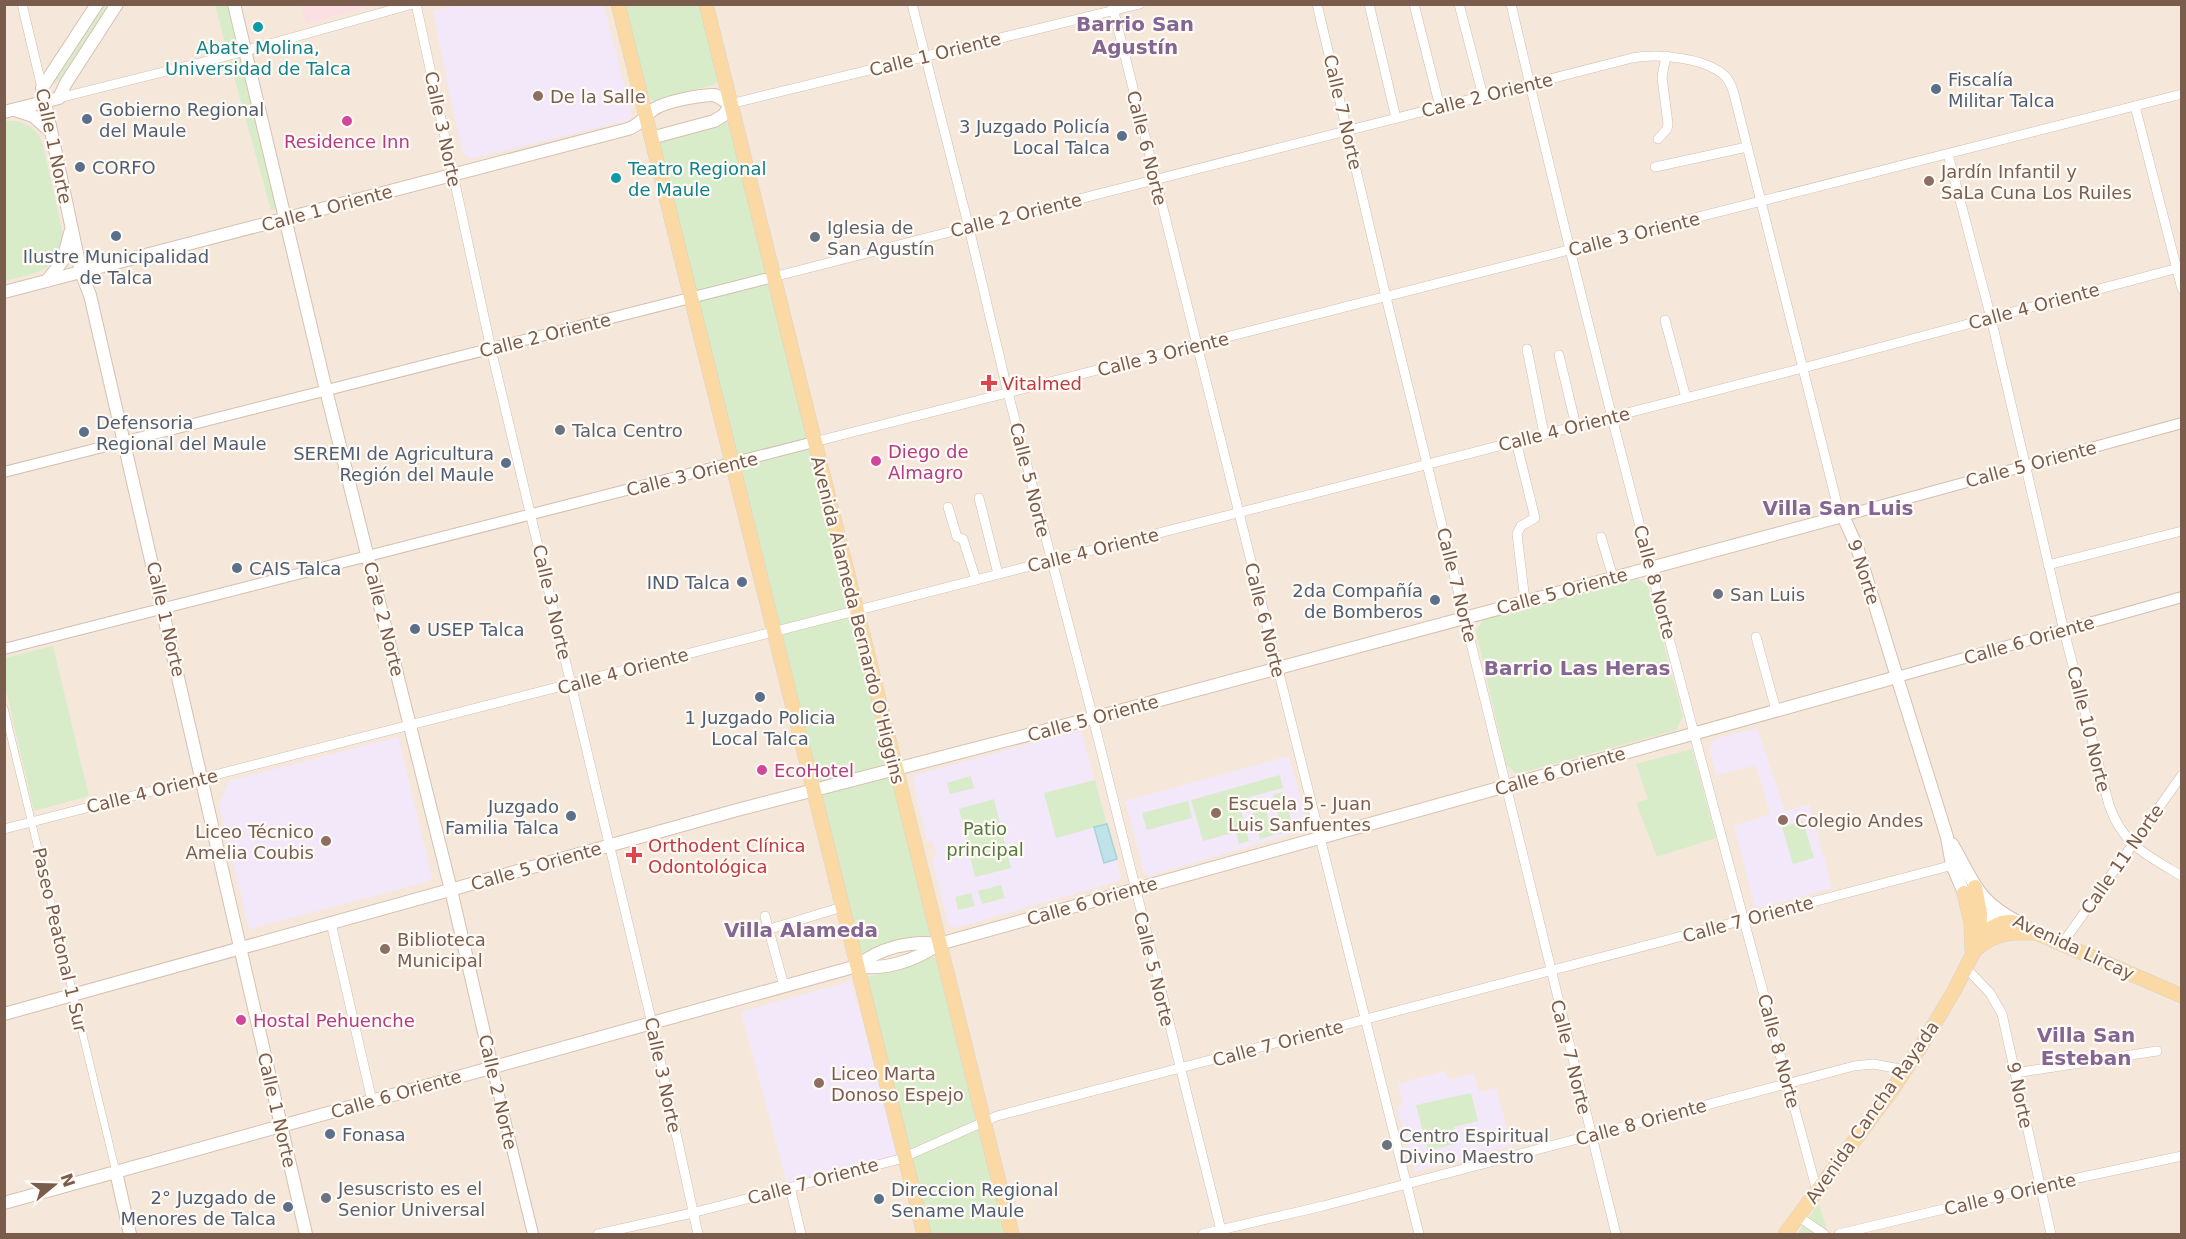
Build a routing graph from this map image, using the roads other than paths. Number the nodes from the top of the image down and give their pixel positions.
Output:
1 (22, 4) edge
2 (98, 4) edge
3 (117, 4) edge
4 (234, 4) edge
5 (414, 4) edge
6 (618, 4) edge
7 (706, 4) edge
8 (912, 4) edge
9 (1140, 4) edge
10 (1317, 4) edge
11 (1369, 4) edge
12 (1414, 4) edge
13 (1459, 4) edge
14 (1511, 4) edge
15 (1113, 8) edge
16 (245, 51) junction
17 (925, 56) junction
18 (1666, 56) junction
19 (1530, 84) junction
20 (42, 88) junction
21 (2181, 94) edge
22 (1483, 96) junction
23 (59, 98) junction
24 (45, 102) junction
25 (730, 104) junction
26 (2135, 106) junction
27 (1440, 107) junction
28 (7, 111) edge
29 (646, 117) junction
30 (1396, 118) junction
31 (1348, 130) junction
32 (51, 132) junction
33 (651, 138) junction
34 (1658, 139) dead end
35 (1747, 147) junction
36 (1948, 154) junction
37 (1656, 167) dead end
38 (453, 174) junction
39 (1155, 179) junction
40 (1761, 201) junction
41 (285, 219) junction
42 (71, 225) junction
43 (969, 228) junction
44 (1571, 250) junction
45 (2179, 268) edge
46 (81, 272) junction
47 (773, 277) junction
48 (46, 281) junction
49 (2181, 289) edge
50 (4, 292) edge
51 (1386, 297) junction
52 (691, 298) junction
53 (1990, 318) junction
54 (1665, 320) dead end
55 (1197, 345) junction
56 (1527, 349) dead end
57 (491, 350) junction
58 (1559, 355) dead end
59 (1803, 368) junction
60 (326, 390) junction
61 (1008, 393) junction
62 (1686, 398) junction
63 (1612, 417) junction
64 (2181, 423) edge
65 (1576, 426) junction
66 (1544, 434) junction
67 (125, 441) junction
68 (1516, 441) junction
69 (814, 442) junction
70 (732, 464) junction
71 (1427, 464) junction
72 (2024, 466) junction
73 (4, 471) edge
74 (980, 498) dead end
75 (948, 507) dead end
76 (1239, 513) junction
77 (531, 515) junction
78 (1843, 516) junction
79 (2181, 531) edge
80 (1601, 537) dead end
81 (368, 556) junction
82 (1050, 561) junction
83 (2048, 565) junction
84 (1651, 567) junction
85 (998, 574) junction
86 (1613, 577) junction
87 (976, 580) junction
88 (2181, 597) edge
89 (1525, 601) junction
90 (163, 608) junction
91 (856, 611) junction
92 (1465, 617) junction
93 (774, 631) junction
94 (2064, 631) junction
95 (1756, 637) dead end
96 (4, 649) edge
97 (1278, 667) junction
98 (1898, 677) junction
99 (571, 684) junction
100 (4, 708) edge
101 (1776, 710) junction
102 (1092, 718) junction
103 (410, 726) junction
104 (1695, 733) junction
105 (895, 770) junction
106 (2181, 776) edge
107 (202, 779) junction
108 (1505, 786) junction
109 (813, 790) junction
110 (32, 822) junction
111 (4, 829) edge
112 (1320, 837) junction
113 (2131, 844) junction
114 (610, 846) junction
115 (1957, 864) junction
116 (2181, 876) edge
117 (452, 890) junction
118 (1134, 890) junction
119 (1969, 890) junction
120 (842, 907) junction
121 (1980, 913) junction
122 (765, 916) dead end
123 (1743, 921) junction
124 (331, 922) junction
125 (1999, 923) junction
126 (2019, 928) junction
127 (770, 929) junction
128 (2039, 934) joint
129 (1979, 941) junction
130 (939, 944) junction
131 (2062, 944) junction
132 (239, 948) junction
133 (1969, 961) junction
134 (856, 966) junction
135 (1550, 971) junction
136 (784, 986) junction
137 (73, 994) junction
138 (2181, 996) edge
139 (4, 1014) edge
140 (1365, 1020) junction
141 (652, 1022) junction
142 (2157, 1051) dead end
143 (492, 1067) junction
144 (1180, 1069) junction
145 (1906, 1070) junction
146 (2015, 1073) junction
147 (1788, 1083) junction
148 (372, 1101) junction
149 (983, 1122) junction
150 (281, 1126) junction
151 (1591, 1136) junction
152 (2181, 1156) edge
153 (905, 1157) junction
154 (116, 1172) junction
155 (1405, 1184) junction
156 (2040, 1186) junction
157 (790, 1187) junction
158 (1817, 1191) junction
159 (4, 1203) edge
160 (692, 1213) junction
161 (1799, 1216) junction
162 (1221, 1232) edge
163 (130, 1234) edge
164 (306, 1234) edge
165 (533, 1234) edge
166 (598, 1234) edge
167 (698, 1234) edge
168 (801, 1234) edge
169 (924, 1234) edge
170 (1012, 1234) edge
171 (1203, 1234) edge
172 (1419, 1234) edge
173 (1616, 1234) edge
174 (1785, 1234) edge
175 (1824, 1234) edge
176 (1839, 1234) edge
177 (2051, 1234) edge

1 - 20 street, Calle 1 Norte
2 - 20 main road
3 - 23 main road
4 - 16 main road, Calle 2 Norte
5 - 16 street
5 - 38 street, Calle 3 Norte
6 - 29 main road
7 - 25 main road, Avenida Alameda Bernardo O'Higgins
8 - 17 street, Calle 5 Norte
9 - 15 street, Calle 1 Oriente
10 - 31 street, Calle 7 Norte
11 - 30 street
12 - 27 street
13 - 22 street
14 - 19 street, Calle 8 Norte
15 - 17 street, Calle 1 Oriente
15 - 39 street, Calle 6 Norte
16 - 23 street
16 - 41 main road, Calle 2 Norte
17 - 25 street, Calle 1 Oriente
17 - 43 street, Calle 5 Norte
18 - 19 street, Calle 2 Oriente
18 - 34 street
18 - 35 street, Calle 2 Oriente
19 - 22 street, Calle 2 Oriente
19 - 44 street, Calle 8 Norte
20 - 24 main road, Calle 1 Norte
21 - 26 street, Calle 3 Oriente
22 - 27 street, Calle 2 Oriente
23 - 24 main road
24 - 28 main road
24 - 32 main road, Calle 1 Norte
25 - 29 main road, Calle 1 Oriente
25 - 33 main road
25 - 47 main road, Avenida Alameda Bernardo O'Higgins
26 - 36 street, Calle 3 Oriente
26 - 45 street
27 - 30 street, Calle 2 Oriente
28 - 32 main road
29 - 33 main road
29 - 38 main road, Calle 1 Oriente
30 - 31 street, Calle 2 Oriente
31 - 39 street, Calle 2 Oriente
31 - 51 street, Calle 7 Norte
32 - 42 main road, Calle 1 Norte
33 - 52 main road
35 - 37 street
35 - 40 street, Calle 2 Oriente
36 - 40 street, Calle 3 Oriente
36 - 53 street, Calle 10 Norte
38 - 41 main road, Calle 1 Oriente
38 - 57 street, Calle 3 Norte
39 - 43 street, Calle 2 Oriente
39 - 55 street, Calle 6 Norte
40 - 44 street, Calle 3 Oriente
40 - 59 street, 9 Norte
41 - 46 main road, Calle 1 Oriente
41 - 60 main road, Calle 2 Norte
42 - 46 main road, Calle 1 Norte
42 - 48 main road
43 - 47 street, Calle 2 Oriente
43 - 61 street, Calle 5 Norte
44 - 51 street, Calle 3 Oriente
44 - 63 street, Calle 8 Norte
45 - 49 street
45 - 53 street, Calle 4 Oriente
46 - 48 main road, Calle 1 Oriente
46 - 67 main road, Calle 1 Norte
47 - 52 street, Calle 2 Oriente
47 - 69 main road, Avenida Alameda Bernardo O'Higgins
48 - 50 main road, Calle 1 Oriente
51 - 55 street, Calle 3 Oriente
51 - 71 street, Calle 7 Norte
52 - 57 street, Calle 2 Oriente
52 - 70 main road
53 - 59 street, Calle 4 Oriente
53 - 72 street, Calle 10 Norte
54 - 62 street
55 - 61 street, Calle 3 Oriente
55 - 76 street, Calle 6 Norte
56 - 66 street
57 - 60 street, Calle 2 Oriente
57 - 77 street, Calle 3 Norte
58 - 65 street
59 - 62 street, Calle 4 Oriente
59 - 78 street, 9 Norte
60 - 67 street, Calle 2 Oriente
60 - 81 main road, Calle 2 Norte
61 - 69 street, Calle 3 Oriente
61 - 82 street, Calle 5 Norte
62 - 63 street, Calle 4 Oriente
63 - 65 street, Calle 4 Oriente
63 - 84 street, Calle 8 Norte
64 - 72 street, Calle 5 Oriente
65 - 66 street, Calle 4 Oriente
66 - 68 street, Calle 4 Oriente
67 - 73 street, Calle 2 Oriente
67 - 90 main road, Calle 1 Norte
68 - 71 street, Calle 4 Oriente
68 - 89 street
69 - 70 street, Calle 3 Oriente
69 - 91 main road, Avenida Alameda Bernardo O'Higgins
70 - 77 street, Calle 3 Oriente
70 - 93 main road
71 - 76 street, Calle 4 Oriente
71 - 92 street, Calle 7 Norte
72 - 78 street, Calle 5 Oriente
72 - 83 street, Calle 10 Norte
74 - 85 street
75 - 87 street
76 - 82 street, Calle 4 Oriente
76 - 97 street, Calle 6 Norte
77 - 81 street, Calle 3 Oriente
77 - 99 street, Calle 3 Norte
78 - 84 main road, Calle 5 Oriente
78 - 98 main road, 9 Norte
79 - 83 street
80 - 86 street
81 - 90 street, Calle 3 Oriente
81 - 103 main road, Calle 2 Norte
82 - 85 street, Calle 4 Oriente
82 - 102 street, Calle 5 Norte
83 - 94 street, Calle 10 Norte
84 - 86 main road, Calle 5 Oriente
84 - 104 street, Calle 8 Norte
85 - 87 street, Calle 4 Oriente
86 - 89 main road, Calle 5 Oriente
87 - 91 street, Calle 4 Oriente
88 - 94 street, Calle 6 Oriente
89 - 92 main road, Calle 5 Oriente
90 - 96 street, Calle 3 Oriente
90 - 107 main road, Calle 1 Norte
91 - 93 street, Calle 4 Oriente
91 - 105 main road, Avenida Alameda Bernardo O'Higgins
92 - 97 main road, Calle 5 Oriente
92 - 108 street, Calle 7 Norte
93 - 99 street, Calle 4 Oriente
93 - 109 main road
94 - 98 street, Calle 6 Oriente
94 - 113 street, Calle 10 Norte
95 - 101 street
97 - 102 main road, Calle 5 Oriente
97 - 112 street, Calle 6 Norte
98 - 101 main road, Calle 6 Oriente
98 - 115 main road, 9 Norte
99 - 103 street, Calle 4 Oriente
99 - 114 street, Calle 3 Norte
100 - 110 street, Paseo Peatonal 1 Sur
101 - 104 main road, Calle 6 Oriente
102 - 105 main road, Calle 5 Oriente
102 - 118 street, Calle 5 Norte
103 - 107 street, Calle 4 Oriente
103 - 117 main road, Calle 2 Norte
104 - 108 main road, Calle 6 Oriente
104 - 123 street, Calle 8 Norte
105 - 109 main road, Calle 5 Oriente
105 - 130 main road, Avenida Alameda Bernardo O'Higgins
106 - 113 street, Calle 11 Norte
107 - 110 street, Calle 4 Oriente
107 - 132 main road, Calle 1 Norte
108 - 112 main road, Calle 6 Oriente
108 - 135 street, Calle 7 Norte
109 - 114 main road, Calle 5 Oriente
109 - 120 main road
110 - 111 street, Calle 4 Oriente
110 - 137 street, Paseo Peatonal 1 Sur
112 - 118 main road, Calle 6 Oriente
112 - 140 street, Calle 6 Norte
113 - 116 street
113 - 131 street, Calle 11 Norte
114 - 117 main road, Calle 5 Oriente
114 - 141 street, Calle 3 Norte
115 - 119 main road, 9 Norte
115 - 123 street, Calle 7 Oriente
117 - 124 main road, Calle 5 Oriente
117 - 143 main road, Calle 2 Norte
118 - 130 main road, Calle 6 Oriente
118 - 144 street, Calle 5 Norte
119 - 121 main road
119 - 126 main road, Avenida Lircay
119 - 133 main road
120 - 127 street
120 - 134 main road
121 - 125 main road, Avenida Lircay
121 - 129 main road
122 - 127 street
123 - 135 street, Calle 7 Oriente
123 - 147 street, Calle 8 Norte
124 - 132 main road, Calle 5 Oriente
124 - 148 street
125 - 126 main road, Avenida Cancha Rayada
125 - 129 main road, Avenida Cancha Rayada
126 - 128 main road, Avenida Cancha Rayada
126 - 133 main road, Avenida Cancha Rayada
127 - 136 street
128 - 131 main road, Avenida Lircay
129 - 133 main road, Avenida Cancha Rayada
130 - 134 main road, Calle 6 Oriente
130 - 149 main road, Avenida Alameda Bernardo O'Higgins
131 - 138 main road, Avenida Lircay
132 - 137 main road, Calle 5 Oriente
132 - 150 main road, Calle 1 Norte
133 - 145 main road, Avenida Cancha Rayada
133 - 146 street, 9 Norte
134 - 136 main road, Calle 6 Oriente
134 - 153 main road
135 - 140 street, Calle 7 Oriente
135 - 151 street, Calle 7 Norte
136 - 141 main road, Calle 6 Oriente
137 - 139 main road, Calle 5 Oriente
137 - 154 street, Paseo Peatonal 1 Sur
140 - 144 street, Calle 7 Oriente
140 - 155 street, Calle 6 Norte
141 - 143 main road, Calle 6 Oriente
141 - 160 street, Calle 3 Norte
142 - 146 street
143 - 148 main road, Calle 6 Oriente
143 - 165 street, Calle 2 Norte
144 - 149 street, Calle 7 Oriente
144 - 162 street, Calle 5 Norte
145 - 147 street, Calle 8 Oriente
145 - 158 main road, Avenida Cancha Rayada
146 - 156 street, 9 Norte
147 - 151 street, Calle 8 Oriente
147 - 158 street, Calle 8 Norte
148 - 150 main road, Calle 6 Oriente
149 - 153 street, Calle 7 Oriente
149 - 170 main road, Avenida Alameda Bernardo O'Higgins
150 - 154 main road, Calle 6 Oriente
150 - 164 main road, Calle 1 Norte
151 - 155 street, Calle 8 Oriente
151 - 173 street, Calle 7 Norte
152 - 156 street, Calle 9 Oriente
153 - 157 street, Calle 7 Oriente
153 - 169 main road
154 - 159 main road, Calle 6 Oriente
154 - 163 main road
155 - 162 street, Calle 8 Oriente
155 - 172 street, Calle 6 Norte
156 - 176 street, Calle 9 Oriente
156 - 177 street, 9 Norte
157 - 160 street, Calle 7 Oriente
157 - 168 street
158 - 161 main road, Avenida Cancha Rayada
160 - 166 street, Calle 7 Oriente
160 - 167 street, Calle 3 Norte
161 - 174 main road, Avenida Cancha Rayada
161 - 175 street
162 - 171 street, Calle 8 Oriente

